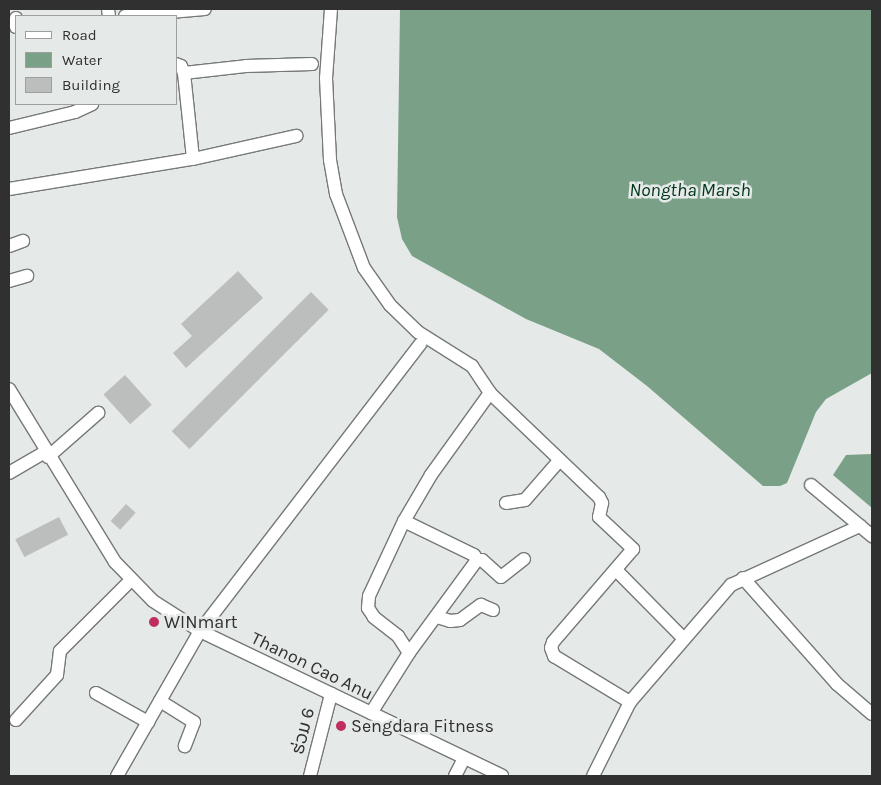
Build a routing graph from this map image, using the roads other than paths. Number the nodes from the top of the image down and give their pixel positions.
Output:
1 (205, 9) edge
2 (331, 9) edge
3 (136, 15) edge
4 (312, 64) dead end
5 (180, 69) edge
6 (90, 105) edge
7 (9, 128) edge
8 (296, 136) dead end
9 (193, 159) junction
10 (9, 189) edge
11 (23, 241) dead end
12 (9, 246) edge
13 (27, 276) dead end
14 (9, 281) edge
15 (420, 344) dead end
16 (9, 389) edge
17 (490, 393) junction
18 (98, 413) dead end
19 (47, 455) junction
20 (558, 462) junction
21 (9, 473) edge
22 (811, 484) dead end
23 (506, 503) dead end
24 (404, 521) junction
25 (860, 526) junction
26 (872, 536) edge
27 (524, 559) dead end
28 (477, 560) junction
29 (616, 570) junction
30 (743, 578) junction
31 (130, 581) junction
32 (492, 610) dead end
33 (436, 617) junction
34 (200, 631) junction
35 (683, 638) junction
36 (409, 653) junction
37 (96, 693) dead end
38 (331, 694) junction
39 (160, 701) junction
40 (630, 702) junction
41 (370, 713) junction
42 (872, 714) edge
43 (16, 720) dead end
44 (148, 722) junction
45 (185, 746) dead end
46 (464, 758) junction
47 (118, 776) edge
48 (310, 776) edge
49 (455, 776) edge
50 (502, 776) edge
51 (593, 776) edge

1 - 3 street
2 - 17 street
4 - 5 street
5 - 9 street
6 - 7 street
8 - 9 street
9 - 10 street
11 - 12 street
13 - 14 street
15 - 34 street
16 - 19 street, Thanon Cao Anu
17 - 20 street
17 - 24 street
18 - 19 street
19 - 21 street
19 - 31 street, Thanon Cao Anu
20 - 23 street
20 - 29 street
22 - 25 street
24 - 28 street
24 - 36 street
25 - 26 street
25 - 30 street
27 - 28 street
28 - 33 street
29 - 35 street
29 - 40 street
30 - 35 street
30 - 42 street
31 - 34 street, Thanon Cao Anu
31 - 43 street
32 - 33 street
33 - 36 street
34 - 38 street, Thanon Cao Anu
34 - 39 street
35 - 40 street
36 - 41 street
37 - 44 street
38 - 41 street, Thanon Cao Anu
38 - 48 street, ຮ່ວມ 6
39 - 44 street
39 - 45 street
40 - 51 street
41 - 46 street, Thanon Cao Anu
44 - 47 street
46 - 49 street
46 - 50 street, Thanon Cao Anu

